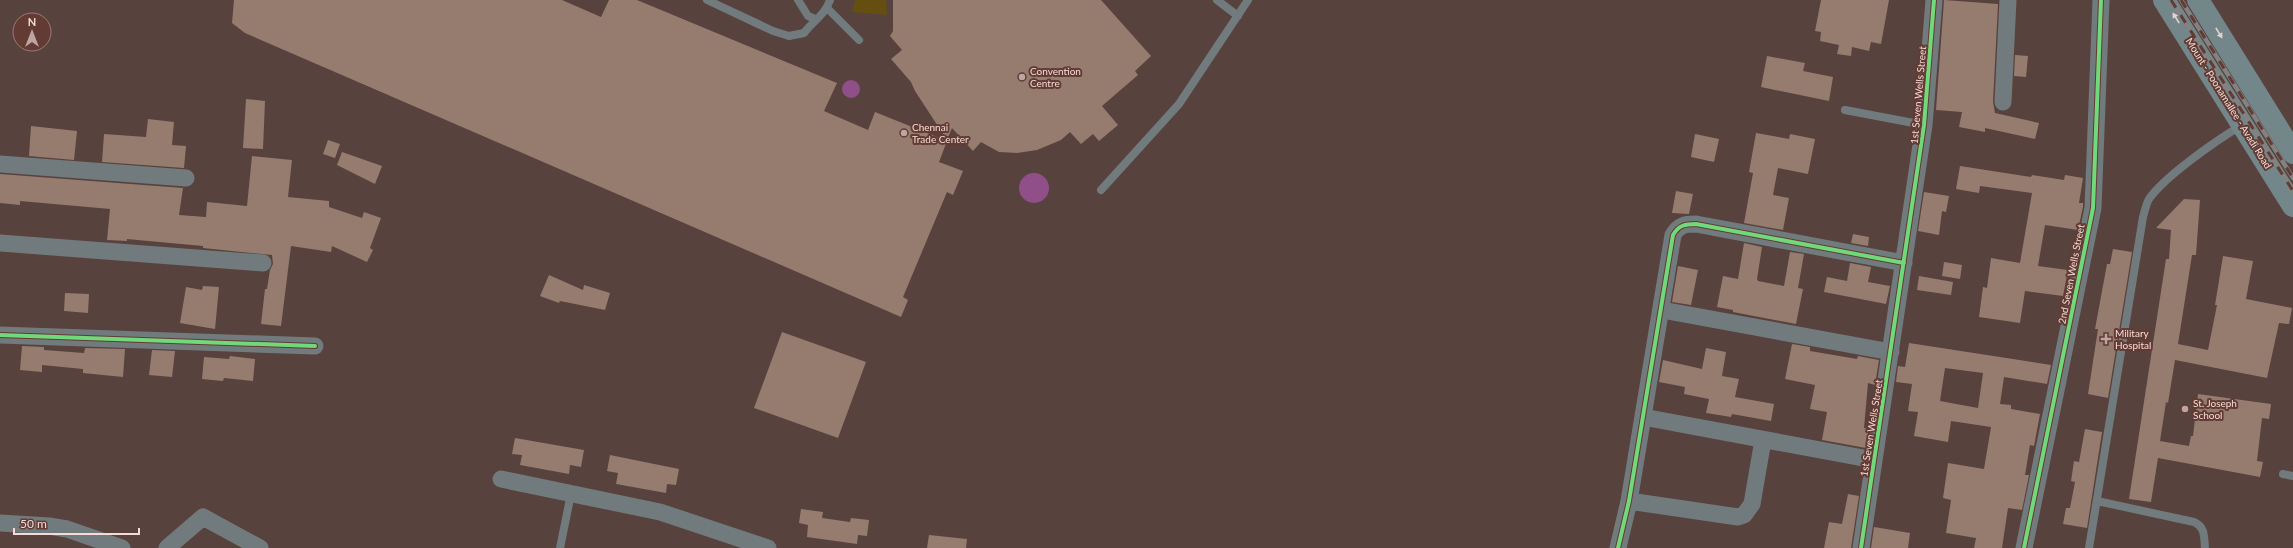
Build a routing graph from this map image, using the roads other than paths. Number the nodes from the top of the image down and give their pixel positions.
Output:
1 (707, 0) edge
2 (798, 0) edge
3 (1218, 0) edge
4 (1248, 0) edge
5 (1934, 0) edge
6 (2008, 0) edge
7 (2101, 0) edge
8 (2164, 0) edge
9 (2198, 0) edge
10 (828, 4) edge
11 (1238, 16) junction
12 (815, 19) junction
13 (859, 40) dead end
14 (2003, 102) dead end
15 (1845, 110) dead end
16 (2242, 124) junction
17 (1924, 125) junction
18 (2293, 153) edge
19 (0, 164) edge
20 (186, 178) dead end
21 (1101, 190) dead end
22 (2293, 206) edge
23 (0, 243) edge
24 (262, 263) dead end
25 (1904, 263) junction
26 (1662, 310) junction
27 (0, 336) edge
28 (314, 346) dead end
29 (1891, 352) junction
30 (1643, 417) junction
31 (1763, 440) junction
32 (1874, 460) junction
33 (2283, 474) dead end
34 (2293, 476) edge
35 (501, 479) dead end
36 (571, 494) junction
37 (1629, 501) junction
38 (2097, 501) junction
39 (0, 523) edge
40 (122, 548) edge
41 (167, 548) edge
42 (260, 548) edge
43 (560, 548) edge
44 (768, 548) edge
45 (1618, 548) edge
46 (1861, 548) edge
47 (2024, 548) edge
48 (2089, 548) edge
49 (2205, 548) edge

1 - 12 lane
2 - 12 lane
3 - 11 lane
4 - 11 lane
5 - 17 street, 1st Seven Wells Street
6 - 14 street
7 - 47 street, 2nd Seven Wells Street
16 -> 8 main road, Mount - Poonamallee - Avadi Road
9 -> 18 main road
10 - 12 lane
10 - 13 lane
11 - 21 lane
15 - 17 lane
16 - 22 main road, Mount - Poonamallee - Avadi Road
16 - 38 lane
17 - 25 street, 1st Seven Wells Street
19 - 20 street
23 - 24 street
25 - 26 street
25 - 29 street, 1st Seven Wells Street
26 - 29 street
26 - 30 street
27 - 28 street
29 - 32 street, 1st Seven Wells Street
30 - 31 street
30 - 37 street
31 - 32 street
31 - 37 street
32 - 46 street, 1st Seven Wells Street
33 - 34 lane
35 - 36 street
36 - 43 lane
36 - 44 street
37 - 45 street
38 - 48 lane
38 - 49 lane
39 - 40 street
41 - 42 street

